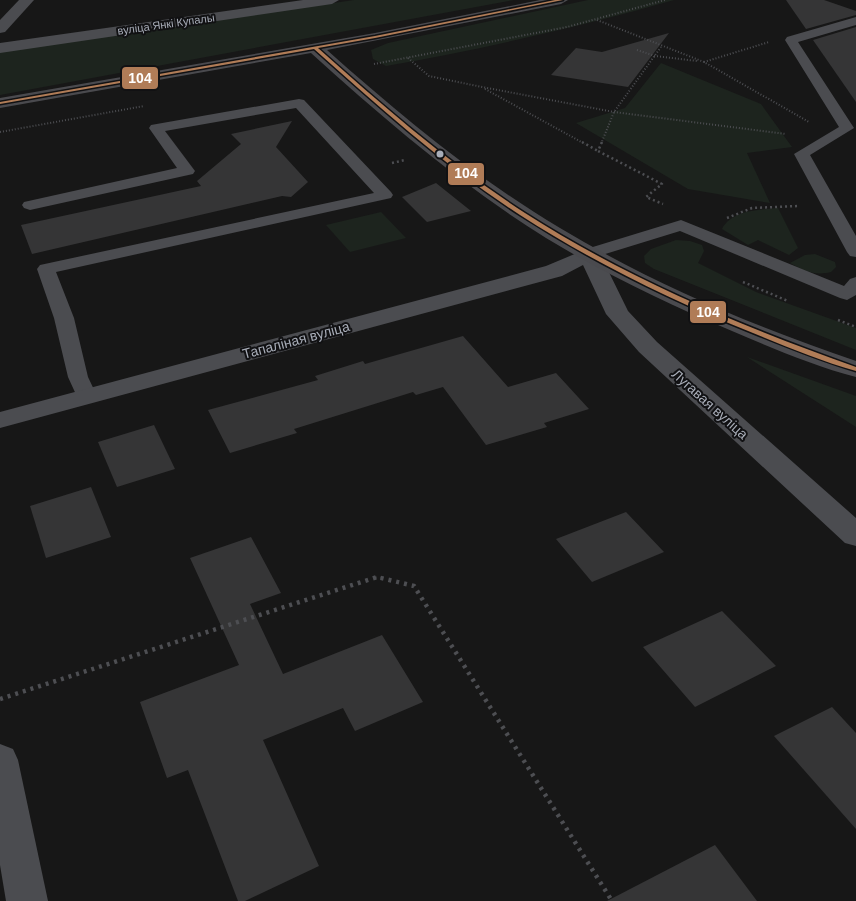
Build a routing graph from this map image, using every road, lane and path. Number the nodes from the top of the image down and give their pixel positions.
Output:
1 (27, 0) edge
2 (332, 0) edge
3 (561, 0) edge
4 (665, 0) edge
5 (596, 20) junction
6 (856, 21) edge
7 (0, 29) edge
8 (770, 42) dead end
9 (661, 47) junction
10 (0, 48) edge
11 (315, 48) junction
12 (637, 50) dead end
13 (655, 56) junction
14 (408, 58) junction
15 (385, 62) dead end
16 (704, 62) junction
17 (482, 87) junction
18 (0, 103) edge
19 (614, 112) junction
20 (847, 128) junction
21 (831, 138) junction
22 (598, 151) junction
23 (663, 204) dead end
24 (30, 205) dead end
25 (832, 208) junction
26 (722, 221) dead end
27 (856, 252) edge
28 (589, 254) junction
29 (737, 279) dead end
30 (856, 283) edge
31 (791, 302) dead end
32 (838, 320) dead end
33 (856, 327) edge
34 (856, 369) edge
35 (86, 396) junction
36 (0, 420) edge
37 (856, 535) edge
38 (0, 699) edge
39 (0, 760) edge
40 (27, 901) edge
41 (612, 901) edge

1 - 7 street
2 - 10 street, вуліца Янкі Купалы
3 - 11 street
4 - 5 path
5 - 9 path
5 - 14 path
6 - 20 lane
8 - 16 path
9 - 13 path
9 - 16 path
11 - 18 street
11 - 28 street
12 - 13 path
13 - 16 path
13 - 19 path
14 - 15 path
14 - 17 path
16 - 20 path
17 - 19 path
17 - 22 path
19 - 21 path
19 - 22 path
20 - 21 lane
21 - 25 lane
22 - 23 path
24 - 35 lane
25 - 26 path
25 - 27 lane
28 - 30 lane
28 - 34 street
28 - 35 street, Тапаліная вуліца
28 - 37 street, Лугавая вуліца
29 - 31 path
32 - 33 path
35 - 36 street, Тапаліная вуліца
38 - 41 path
39 - 40 street

